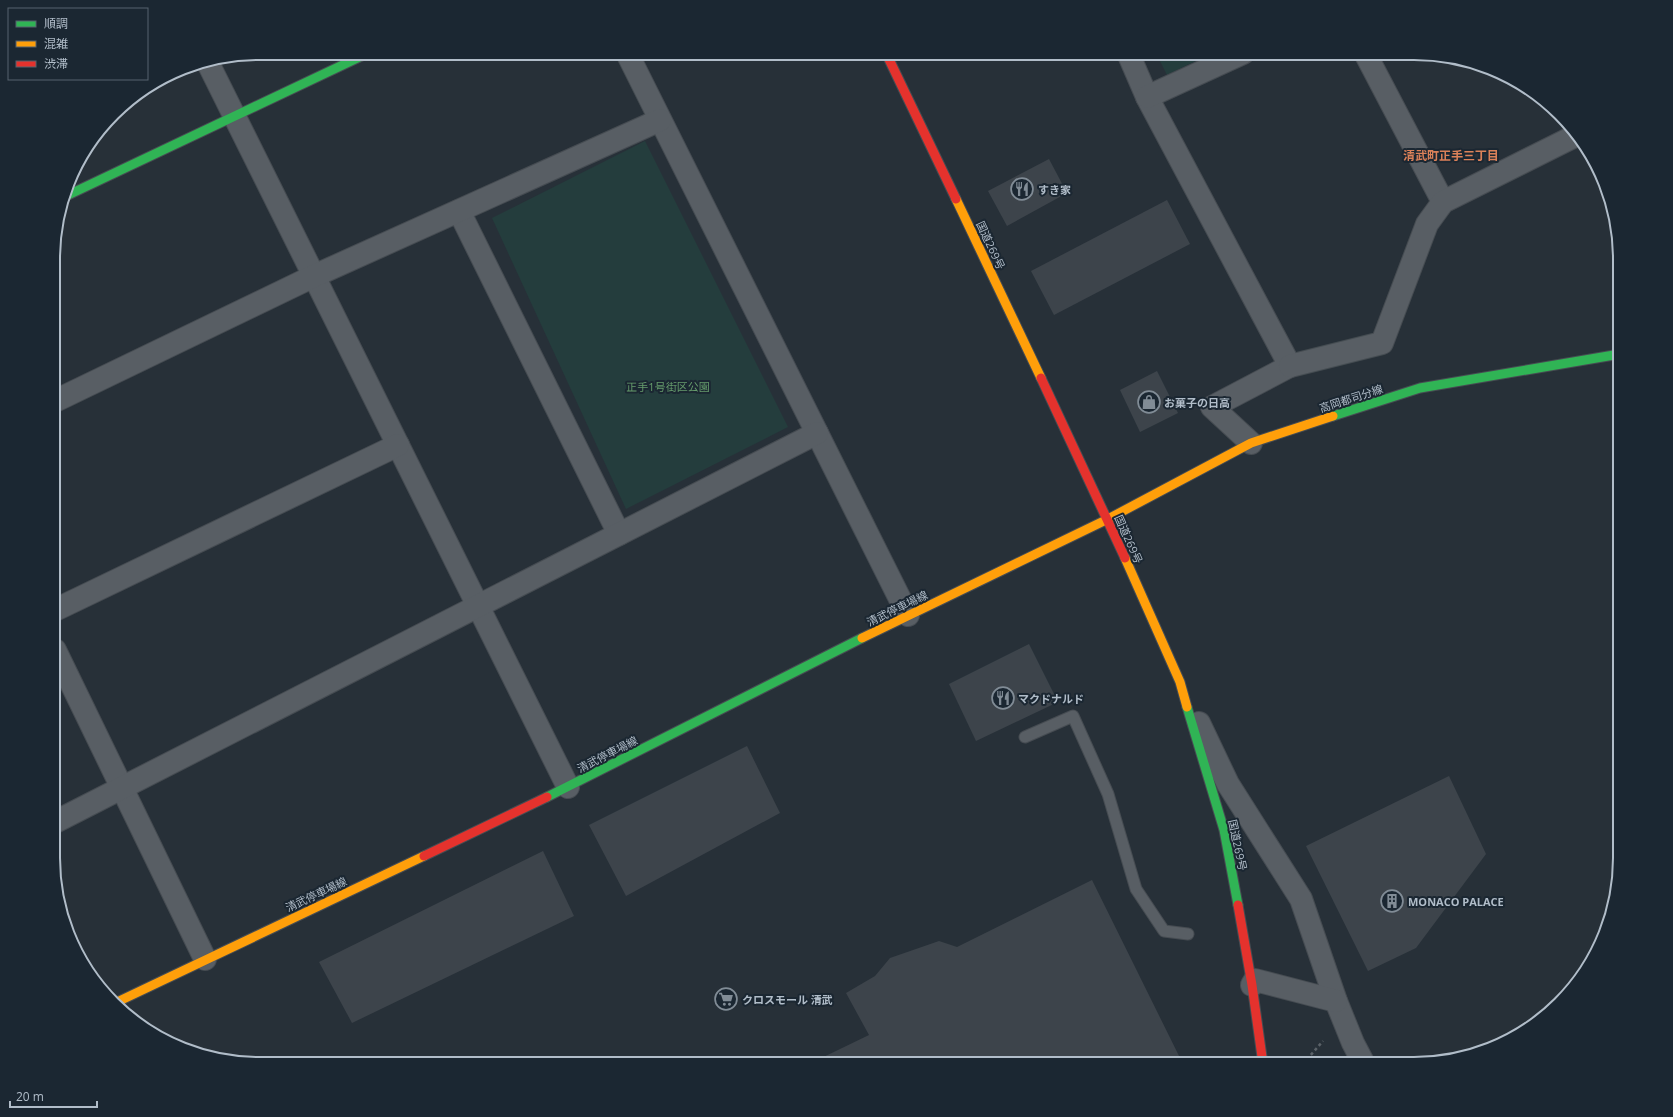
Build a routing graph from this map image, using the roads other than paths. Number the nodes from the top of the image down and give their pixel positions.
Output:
1 (353, 60) edge
2 (630, 60) edge
3 (889, 60) edge
4 (1131, 60) edge
5 (1228, 60) edge
6 (1369, 60) edge
7 (210, 67) edge
8 (1147, 97) junction
9 (235, 116) junction
10 (660, 120) junction
11 (1572, 138) edge
12 (72, 193) edge
13 (1443, 202) junction
14 (459, 211) junction
15 (314, 276) junction
16 (1613, 355) edge
17 (1290, 366) junction
18 (60, 399) edge
19 (817, 433) junction
20 (1251, 443) junction
21 (398, 445) junction
22 (1108, 519) junction
23 (619, 534) junction
24 (478, 606) junction
25 (60, 608) edge
26 (908, 615) junction
27 (60, 660) edge
28 (1180, 682) junction
29 (1025, 737) dead end
30 (568, 787) junction
31 (122, 788) junction
32 (60, 819) edge
33 (1188, 934) dead end
34 (205, 959) junction
35 (1252, 985) junction
36 (119, 1000) edge
37 (1336, 1001) junction
38 (1262, 1057) edge
39 (1360, 1057) edge

1 - 9 main road
2 - 10 street
3 - 22 main road, 国道269号
4 - 8 street
5 - 8 street
6 - 13 street
7 - 9 street
8 - 17 street
9 - 12 main road
9 - 15 street
10 - 14 street
10 - 19 street
11 - 13 street
13 - 17 street
14 - 15 street
14 - 23 street
15 - 18 street
15 - 21 street
16 - 20 main road, 高岡都司分線
17 - 20 street
19 - 23 street
19 - 26 street
20 - 22 main road, 高岡都司分線
21 - 24 street
21 - 25 street
22 - 26 main road, 清武停車場線
22 - 28 main road, 国道269号
23 - 24 street
24 - 30 street
24 - 31 street
26 - 30 main road, 清武停車場線
27 - 31 street
28 - 35 main road, 国道269号
28 - 37 street
29 - 33 lane
30 - 34 main road, 清武停車場線
31 - 32 street
31 - 34 street
34 - 36 main road, 清武停車場線
35 - 37 street
35 - 38 main road, 国道269号
37 - 39 street

